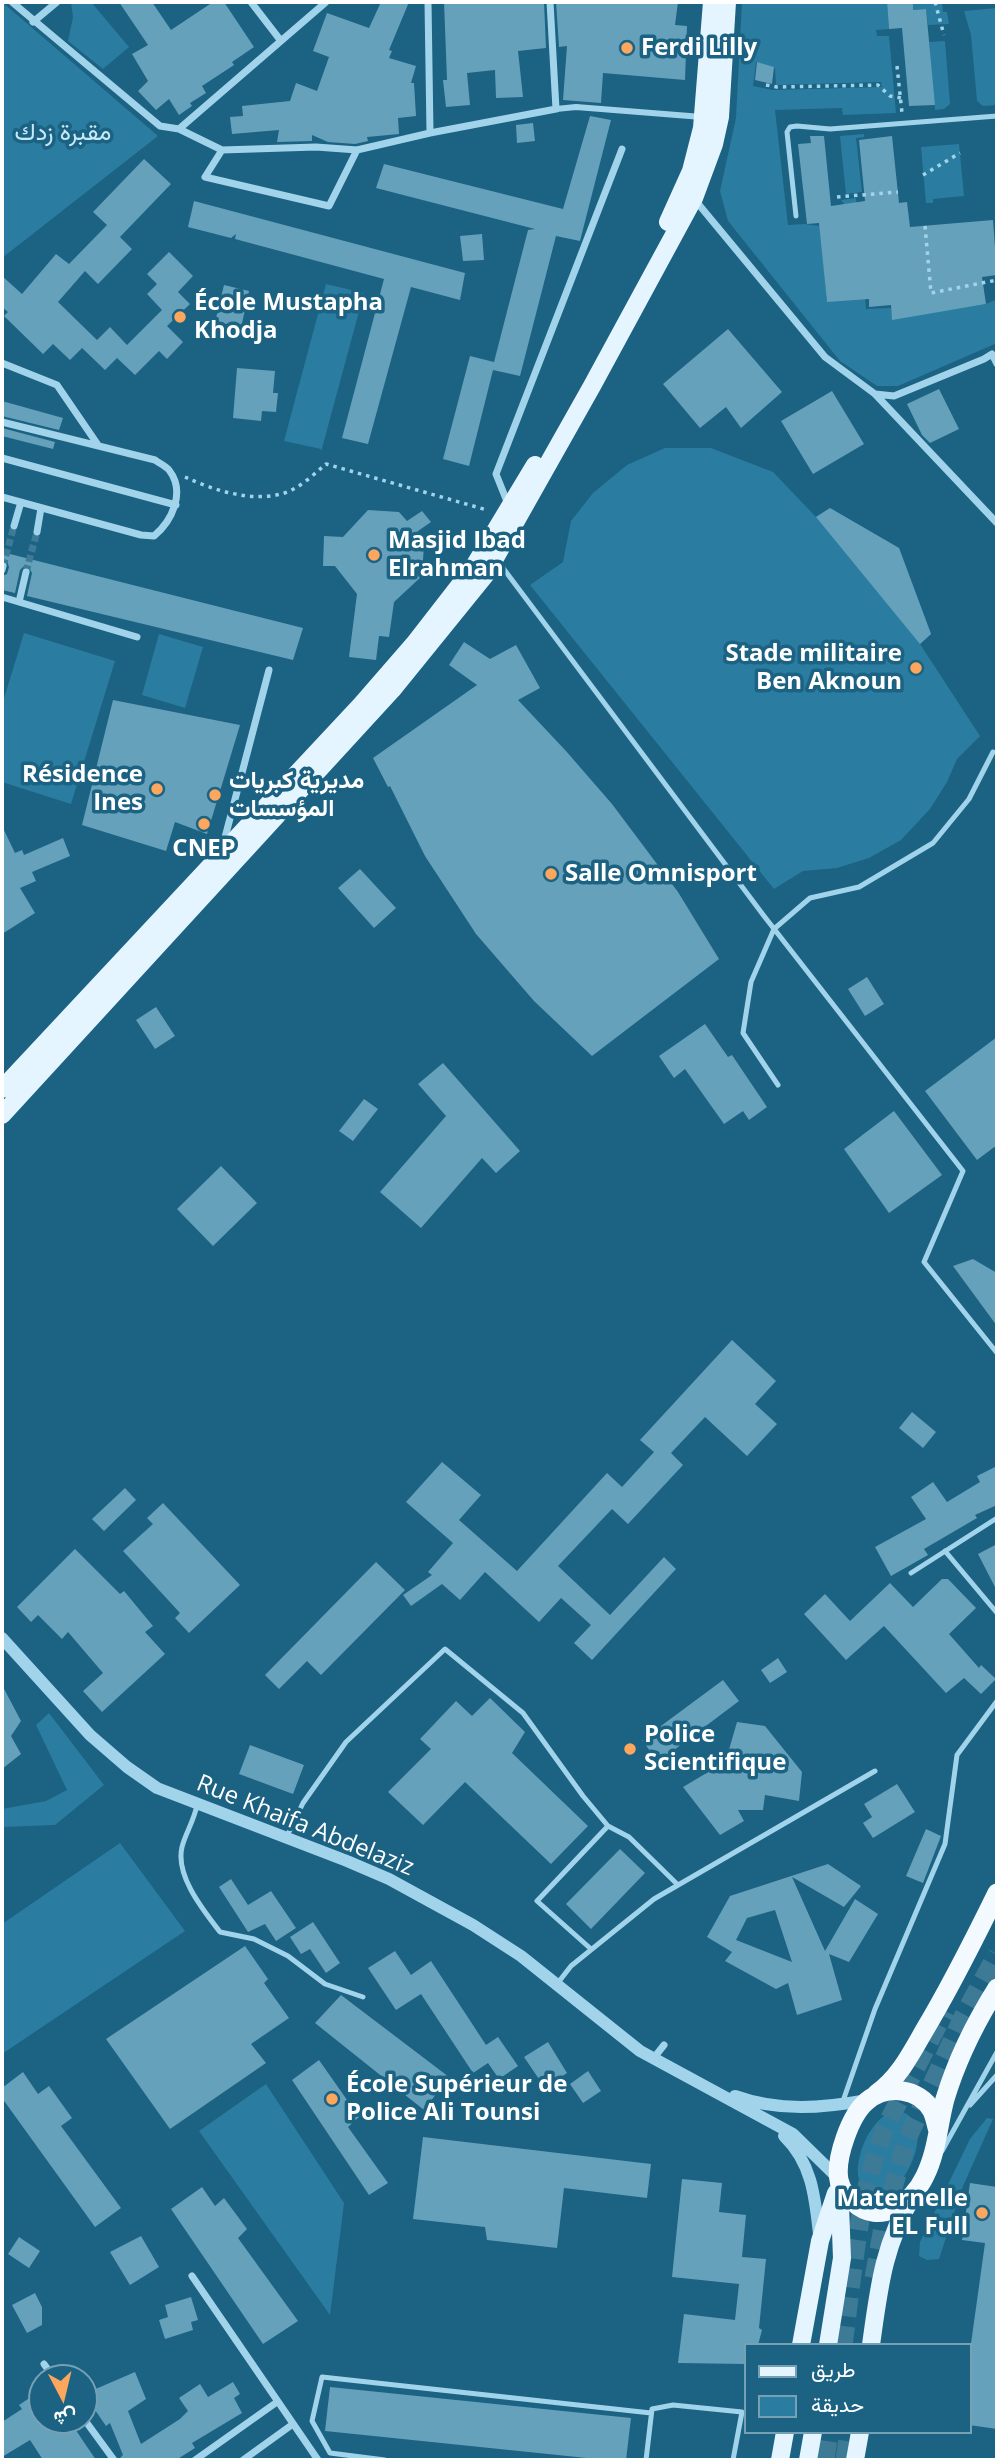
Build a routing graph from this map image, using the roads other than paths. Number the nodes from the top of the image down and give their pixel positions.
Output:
1 (12, 2) edge
2 (57, 2) edge
3 (251, 2) edge
4 (326, 2) edge
5 (428, 2) edge
6 (550, 2) edge
7 (712, 2) edge
8 (727, 2) edge
9 (33, 22) junction
10 (281, 41) junction
11 (556, 108) junction
12 (997, 116) edge
13 (704, 117) junction
14 (179, 128) junction
15 (430, 133) junction
16 (622, 149) dead end
17 (222, 150) junction
18 (357, 150) junction
19 (694, 198) junction
20 (796, 215) dead end
21 (2, 363) edge
22 (997, 364) edge
23 (874, 394) junction
24 (2, 422) edge
25 (99, 446) junction
26 (2, 458) edge
27 (2, 497) edge
28 (21, 502) junction
29 (176, 505) junction
30 (41, 508) junction
31 (508, 513) junction
32 (997, 523) edge
33 (14, 526) tunnel mouth
34 (37, 532) tunnel mouth
35 (495, 559) junction
36 (26, 572) tunnel mouth
37 (2, 597) edge
38 (19, 602) junction
39 (136, 637) dead end
40 (269, 670) dead end
41 (993, 752) dead end
42 (220, 856) junction
43 (774, 929) junction
44 (778, 1085) dead end
45 (2, 1089) edge
46 (2, 1115) edge
47 (997, 1353) edge
48 (997, 1518) edge
49 (945, 1551) junction
50 (911, 1573) dead end
51 (997, 1614) edge
52 (2, 1638) edge
53 (997, 1701) edge
54 (875, 1772) dead end
55 (197, 1805) junction
56 (608, 1826) junction
57 (286, 1838) junction
58 (678, 1885) junction
59 (997, 1893) edge
60 (591, 1949) junction
61 (556, 1984) junction
62 (997, 1988) edge
63 (363, 1997) dead end
64 (664, 2045) dead end
65 (997, 2052) edge
66 (653, 2059) junction
67 (683, 2075) junction
68 (997, 2075) edge
69 (868, 2100) junction
70 (731, 2101) junction
71 (842, 2105) junction
72 (961, 2116) junction
73 (938, 2132) junction
74 (928, 2170) junction
75 (839, 2183) junction
76 (913, 2195) junction
77 (820, 2241) junction
78 (192, 2276) dead end
79 (801, 2343) edge
80 (828, 2343) edge
81 (872, 2343) edge
82 (278, 2402) junction
83 (651, 2413) junction
84 (293, 2424) junction
85 (95, 2434) edge
86 (785, 2434) edge
87 (813, 2434) edge
88 (859, 2434) edge
89 (114, 2460) edge
90 (195, 2460) edge
91 (243, 2460) edge
92 (318, 2460) edge
93 (385, 2460) edge
94 (646, 2460) edge
95 (733, 2460) edge
96 (780, 2460) edge
97 (808, 2460) edge
98 (855, 2460) edge

1 - 9 street
2 - 9 street
3 - 10 street
4 - 10 street
5 - 15 street
6 - 11 street
7 - 13 main road
8 - 19 main road
9 - 14 street
10 - 14 street
11 - 13 street
11 - 15 street
12 - 20 lane
13 - 31 main road
14 - 17 street
15 - 18 street
16 - 31 street
17 - 18 street
17 - 18 street
19 - 23 street
19 - 35 main road
21 - 25 street
22 - 23 street
23 - 32 street
24 - 25 street
25 - 29 street
26 - 29 street
27 - 28 street
28 - 30 street
28 - 33 street
29 - 30 street
30 - 34 street
31 - 42 main road
35 - 43 lane
35 - 46 main road
36 - 38 street
37 - 38 street
38 - 39 street
40 - 42 street
41 - 43 lane
42 - 45 main road
43 - 44 lane
43 - 47 lane
48 - 49 lane
49 - 50 lane
49 - 51 lane
52 - 55 street, Rue Khaifa Abdelaziz
53 - 71 lane
54 - 58 lane
55 - 57 street, Rue Khaifa Abdelaziz
55 - 63 lane
56 - 57 lane
56 - 58 lane
56 - 60 lane
57 - 61 street, Rue Khaifa Abdelaziz
58 - 60 lane
59 - 69 highway
60 - 61 lane
61 - 66 street, Rue Khaifa Abdelaziz
62 - 73 highway
64 - 66 street
65 - 72 lane
66 - 67 street, Rue Khaifa Abdelaziz
67 - 70 street
67 - 71 street
68 - 72 lane
69 - 71 street
69 - 73 highway
69 - 75 highway
70 - 75 street
70 - 77 street
72 - 74 lane
73 - 74 highway
74 - 76 highway
75 - 76 highway
75 - 77 main road
75 - 80 main road
76 - 81 main road
77 - 79 main road
78 - 82 street
82 - 84 street
82 - 90 street
83 - 93 lane
83 - 94 lane
83 - 95 lane
84 - 91 street
84 - 92 street
85 - 89 street
86 - 96 main road
87 - 97 main road
88 - 98 main road

